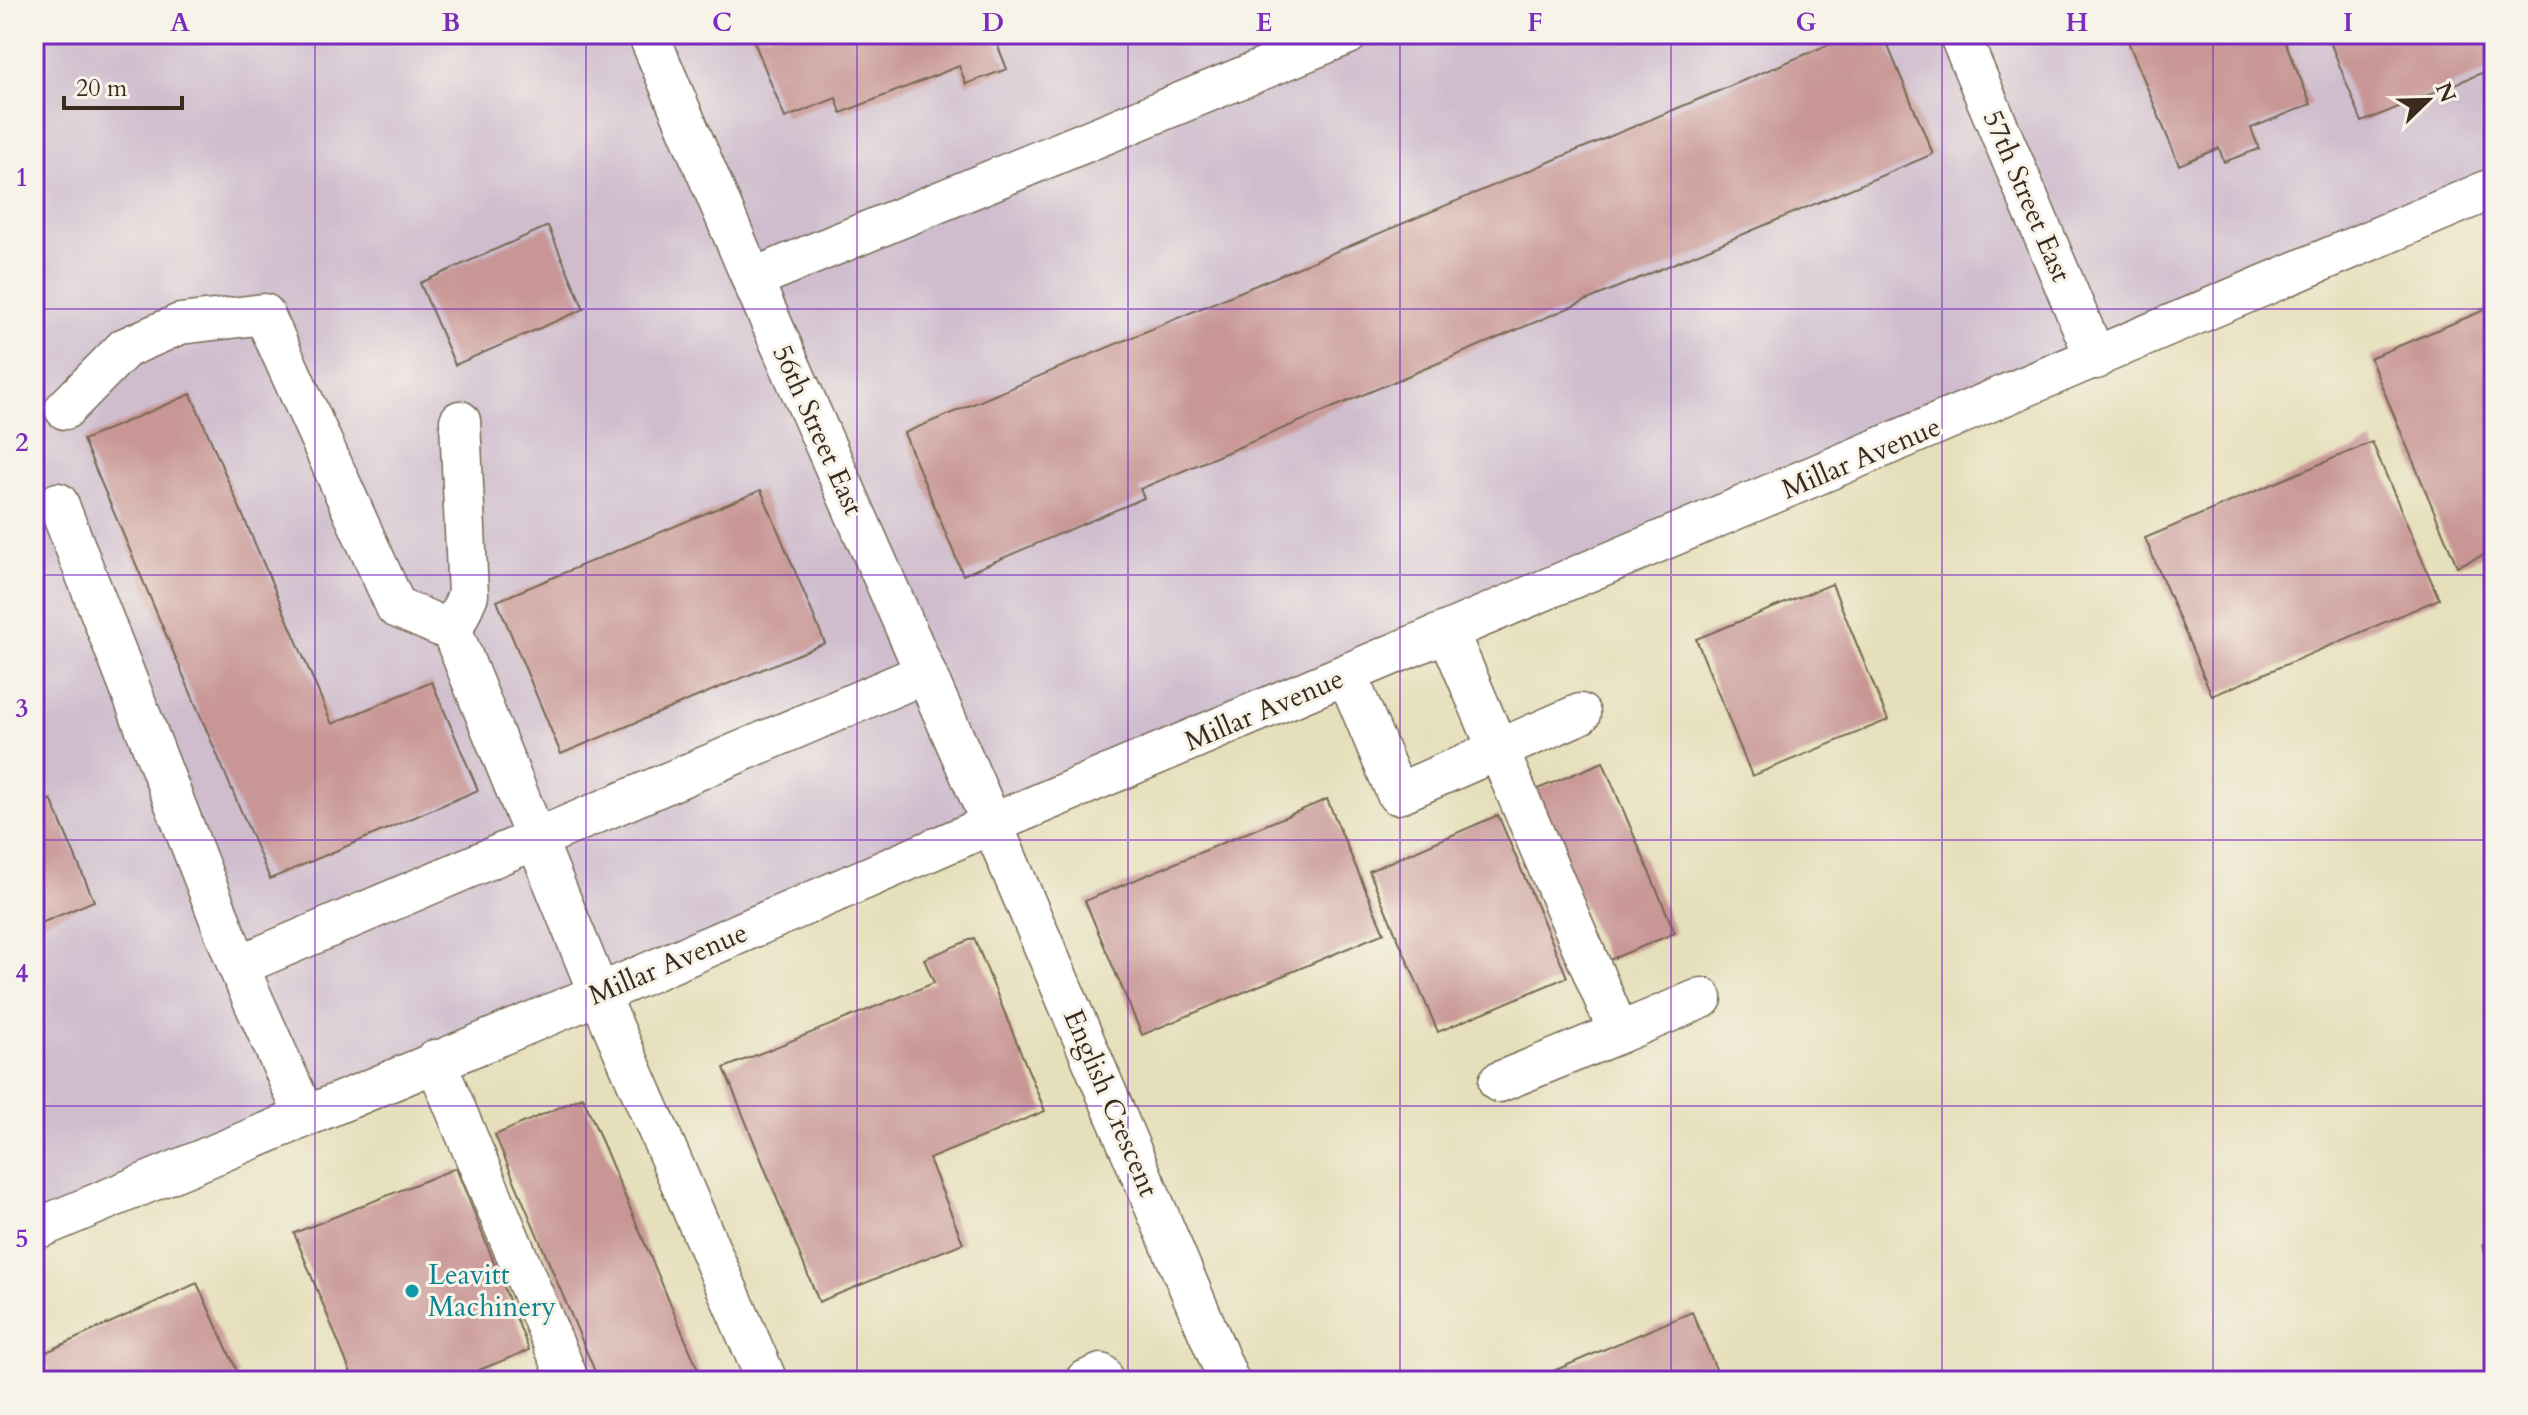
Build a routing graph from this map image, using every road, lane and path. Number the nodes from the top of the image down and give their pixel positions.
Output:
1 (648, 34) edge
2 (1348, 34) edge
3 (1959, 34) edge
4 (2494, 188) edge
5 (752, 279) junction
6 (2096, 359) junction
7 (65, 409) dead end
8 (460, 421) dead end
9 (58, 503) dead end
10 (452, 631) junction
11 (1448, 632) junction
12 (925, 673) junction
13 (1347, 675) junction
14 (1580, 714) dead end
15 (1498, 750) junction
16 (992, 824) junction
17 (536, 839) junction
18 (238, 966) junction
19 (599, 994) junction
20 (1702, 998) dead end
21 (1619, 1033) junction
22 (435, 1060) junction
23 (1499, 1082) dead end
24 (305, 1116) junction
25 (34, 1230) edge
26 (569, 1381) edge
27 (767, 1381) edge
28 (1229, 1381) edge

1 - 5 street, 56th Street East
2 - 5 street
3 - 6 street, 57th Street East
4 - 6 street, Millar Avenue
5 - 12 street, 56th Street East
6 - 11 street, Millar Avenue
7 - 10 street
8 - 10 street
9 - 18 street
10 - 17 street
11 - 13 street, Millar Avenue
11 - 15 street
12 - 16 street, 56th Street East
12 - 17 street
13 - 15 street
13 - 16 street, Millar Avenue
14 - 15 street
15 - 21 street
16 - 19 street, Millar Avenue
16 - 28 street, English Crescent
17 - 18 street
17 - 19 street
18 - 24 street
19 - 22 street, Millar Avenue
19 - 27 street
20 - 21 street
21 - 23 street
22 - 24 street, Millar Avenue
22 - 26 street
24 - 25 street, Millar Avenue

